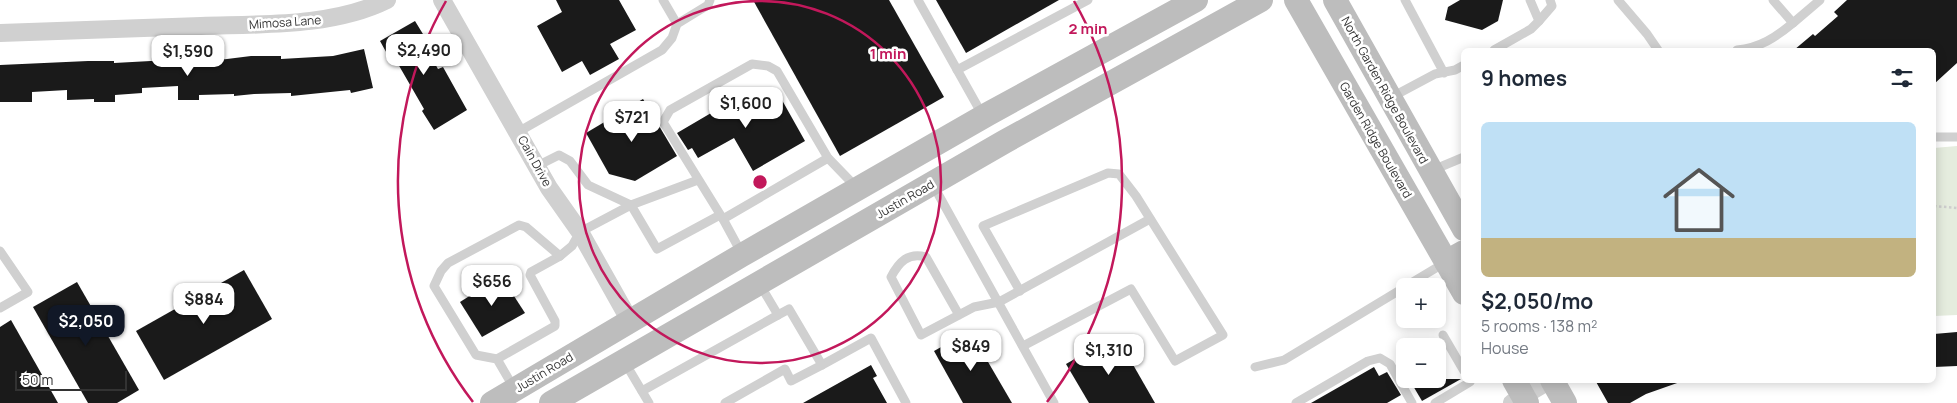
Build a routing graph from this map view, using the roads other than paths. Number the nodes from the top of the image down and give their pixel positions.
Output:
1 (388, 0) edge
2 (442, 0) edge
3 (664, 0) edge
4 (710, 0) edge
5 (918, 0) edge
6 (1088, 0) edge
7 (1196, 0) edge
8 (1261, 0) edge
9 (1296, 0) edge
10 (1335, 0) edge
11 (1349, 0) edge
12 (1405, 0) edge
13 (1530, 0) edge
14 (1550, 0) edge
15 (1618, 0) edge
16 (1773, 0) edge
17 (1820, 0) edge
18 (1539, 21) junction
19 (1794, 23) junction
20 (677, 24) junction
21 (0, 33) edge
22 (1360, 45) junction
23 (1498, 48) edge
24 (1657, 48) edge
25 (1749, 48) edge
26 (1461, 66) edge
27 (957, 70) junction
28 (1444, 73) junction
29 (1390, 98) junction
30 (983, 116) junction
31 (518, 132) junction
32 (1936, 137) edge
33 (1957, 137) edge
34 (1004, 142) junction
35 (828, 158) junction
36 (1461, 159) edge
37 (538, 166) junction
38 (1433, 175) junction
39 (698, 180) junction
40 (932, 183) junction
41 (858, 189) junction
42 (631, 205) junction
43 (721, 217) junction
44 (1150, 219) junction
45 (1461, 224) edge
46 (580, 232) junction
47 (0, 251) edge
48 (742, 255) junction
49 (560, 256) junction
50 (1457, 272) edge
51 (1437, 278) edge
52 (759, 283) junction
53 (1020, 290) junction
54 (1396, 293) edge
55 (999, 302) junction
56 (0, 308) edge
57 (778, 315) junction
58 (959, 315) junction
59 (630, 321) junction
60 (1443, 335) dead end
61 (1023, 346) junction
62 (497, 359) junction
63 (624, 361) junction
64 (822, 365) junction
65 (1461, 366) edge
66 (1256, 367) dead end
67 (1468, 383) edge
68 (1545, 383) edge
69 (1553, 383) edge
70 (642, 391) junction
71 (1519, 396) edge
72 (519, 397) edge
73 (492, 403) edge
74 (551, 403) edge
75 (649, 403) edge
76 (725, 403) edge
77 (906, 403) edge
78 (1054, 403) edge
79 (1296, 403) edge
80 (1412, 403) edge
81 (1435, 403) edge
82 (1565, 403) edge

1 - 21 street, Mimosa Lane
2 - 31 street, Cain Drive
3 - 20 lane
4 - 20 lane
5 - 27 lane
6 - 27 lane
7 - 30 main road, Justin Road
8 - 34 main road, Justin Road
9 - 50 main road, Garden Ridge Boulevard
10 - 22 main road, North Garden Ridge Boulevard
11 - 22 main road
12 - 28 lane
13 - 18 lane
14 - 18 lane
15 - 24 lane
16 - 19 lane
17 - 19 lane
18 - 23 lane
19 - 25 lane
20 - 31 lane
22 - 29 main road, North Garden Ridge Boulevard
26 - 28 lane
27 - 30 lane
28 - 29 lane
29 - 38 main road, North Garden Ridge Boulevard
30 - 34 main road
30 - 41 main road, Justin Road
31 - 37 street, Cain Drive
32 - 33 lane
34 - 40 main road, Justin Road
35 - 39 lane
35 - 41 lane
35 - 43 lane
36 - 38 lane
37 - 42 lane
37 - 46 street, Cain Drive
38 - 45 main road
39 - 42 lane
39 - 43 lane
40 - 52 main road, Justin Road
40 - 55 lane
41 - 48 main road, Justin Road
42 - 43 lane
42 - 46 lane
43 - 48 lane
44 - 53 lane
44 - 53 lane
44 - 61 lane
46 - 49 lane
46 - 59 street, Cain Drive
47 - 56 lane
48 - 52 main road
48 - 59 main road, Justin Road
49 - 62 lane
49 - 62 lane
50 - 51 lane
52 - 57 lane
52 - 63 main road, Justin Road
53 - 55 lane
54 - 66 lane
55 - 58 lane
55 - 61 lane
57 - 64 lane
57 - 70 lane
58 - 58 lane
59 - 72 main road, Justin Road
60 - 65 lane
61 - 78 lane
62 - 72 lane
63 - 70 lane
63 - 74 main road, Justin Road
64 - 76 lane
64 - 77 lane
67 - 81 lane
68 - 71 street
69 - 82 main road
70 - 75 lane
72 - 73 main road, Justin Road
79 - 80 lane

